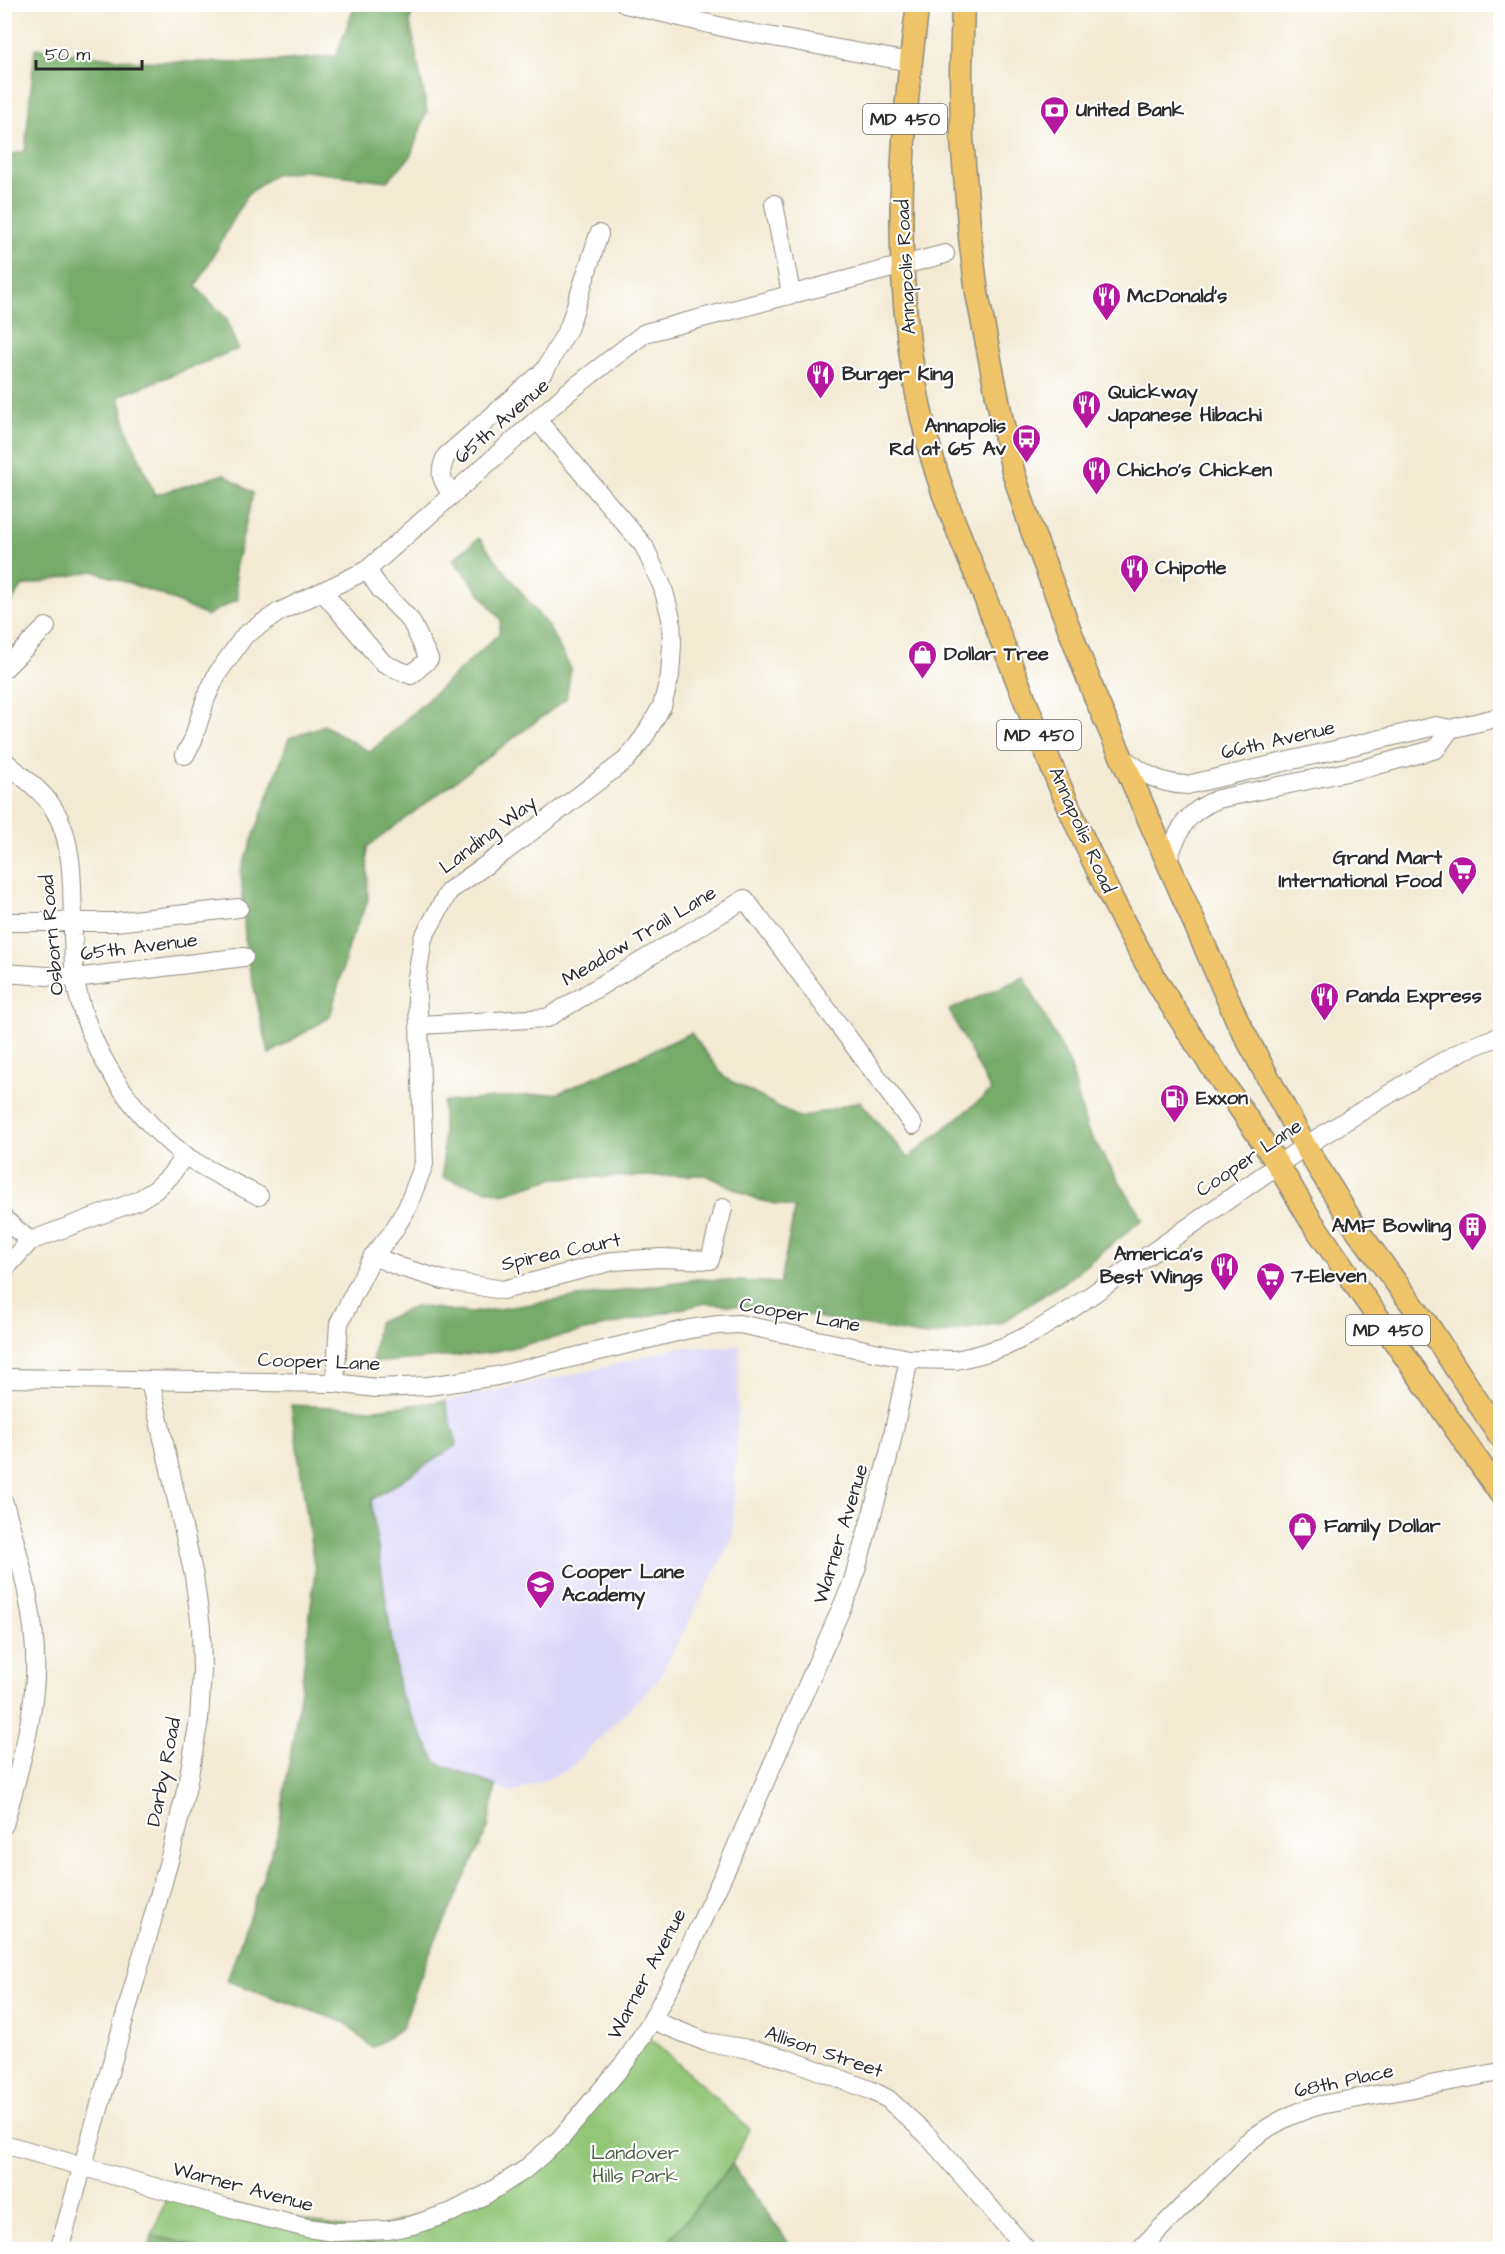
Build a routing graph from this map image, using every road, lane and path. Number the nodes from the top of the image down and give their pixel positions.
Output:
1 (626, 4) edge
2 (918, 4) edge
3 (963, 4) edge
4 (910, 62) junction
5 (774, 204) dead end
6 (599, 234) dead end
7 (945, 254) dead end
8 (903, 264) junction
9 (791, 293) junction
10 (545, 370) junction
11 (567, 393) junction
12 (538, 421) junction
13 (452, 495) junction
14 (367, 570) junction
15 (323, 592) junction
16 (46, 627) dead end
17 (4, 669) edge
18 (1500, 717) edge
19 (1450, 729) junction
20 (185, 756) dead end
21 (1123, 758) junction
22 (4, 760) edge
23 (1167, 861) junction
24 (239, 908) dead end
25 (4, 922) edge
26 (73, 923) junction
27 (244, 957) dead end
28 (4, 973) edge
29 (75, 978) junction
30 (419, 1025) junction
31 (1500, 1036) edge
32 (914, 1125) dead end
33 (1305, 1146) junction
34 (185, 1155) junction
35 (1278, 1165) junction
36 (259, 1196) dead end
37 (723, 1208) dead end
38 (4, 1219) edge
39 (30, 1241) junction
40 (373, 1256) junction
41 (8, 1258) edge
42 (909, 1359) junction
43 (4, 1378) edge
44 (150, 1381) junction
45 (334, 1383) junction
46 (1500, 1436) edge
47 (1500, 1493) edge
48 (4, 1503) edge
49 (4, 1825) edge
50 (652, 2020) junction
51 (1500, 2072) edge
52 (4, 2144) edge
53 (82, 2166) junction
54 (59, 2250) edge
55 (1026, 2250) edge
56 (1139, 2250) edge

1 - 4 street
2 - 4 main road, Annapolis Road / MD 450
3 - 21 main road, MD 450
4 - 8 main road, Annapolis Road / MD 450
5 - 9 street
6 - 10 street
7 - 8 street, 65th Avenue
8 - 9 street, 65th Avenue
8 - 35 main road, Annapolis Road / MD 450
9 - 11 street, 65th Avenue
10 - 11 street
10 - 13 street
11 - 12 street, 65th Avenue
12 - 13 street, 65th Avenue
12 - 30 street, Landing Way
13 - 14 street, 65th Avenue
14 - 15 street, 65th Avenue
14 - 15 street
15 - 20 street, 65th Avenue
16 - 17 street
18 - 19 street, 66th Avenue
19 - 21 street, 66th Avenue
19 - 23 street
21 - 23 main road, MD 450
22 - 26 street, Osborn Road
23 - 33 main road, MD 450
24 - 26 street, 65th Avenue
25 - 26 street, 65th Avenue
26 - 29 street, Osborn Road
27 - 29 street, 65th Avenue
28 - 29 street, 65th Avenue
29 - 34 street, Osborn Road
30 - 32 street, Meadow Trail Lane
30 - 40 street, Landing Way
31 - 33 street, Cooper Lane
33 - 35 street, Cooper Lane
33 - 46 main road, MD 450
34 - 36 street, Osborn Road
34 - 39 street
35 - 42 street, Cooper Lane
35 - 47 main road, Annapolis Road / MD 450
37 - 40 street, Spirea Court
38 - 39 street
39 - 41 street
40 - 45 street, Landing Way
42 - 45 street, Cooper Lane
42 - 50 street, Warner Avenue
43 - 44 street, Cooper Lane
44 - 45 street, Cooper Lane
44 - 53 street, Darby Road
48 - 49 street
50 - 53 street, Warner Avenue
50 - 55 street, Allison Street
51 - 56 street, 68th Place
52 - 53 street, Warner Avenue
53 - 54 street, Darby Road

